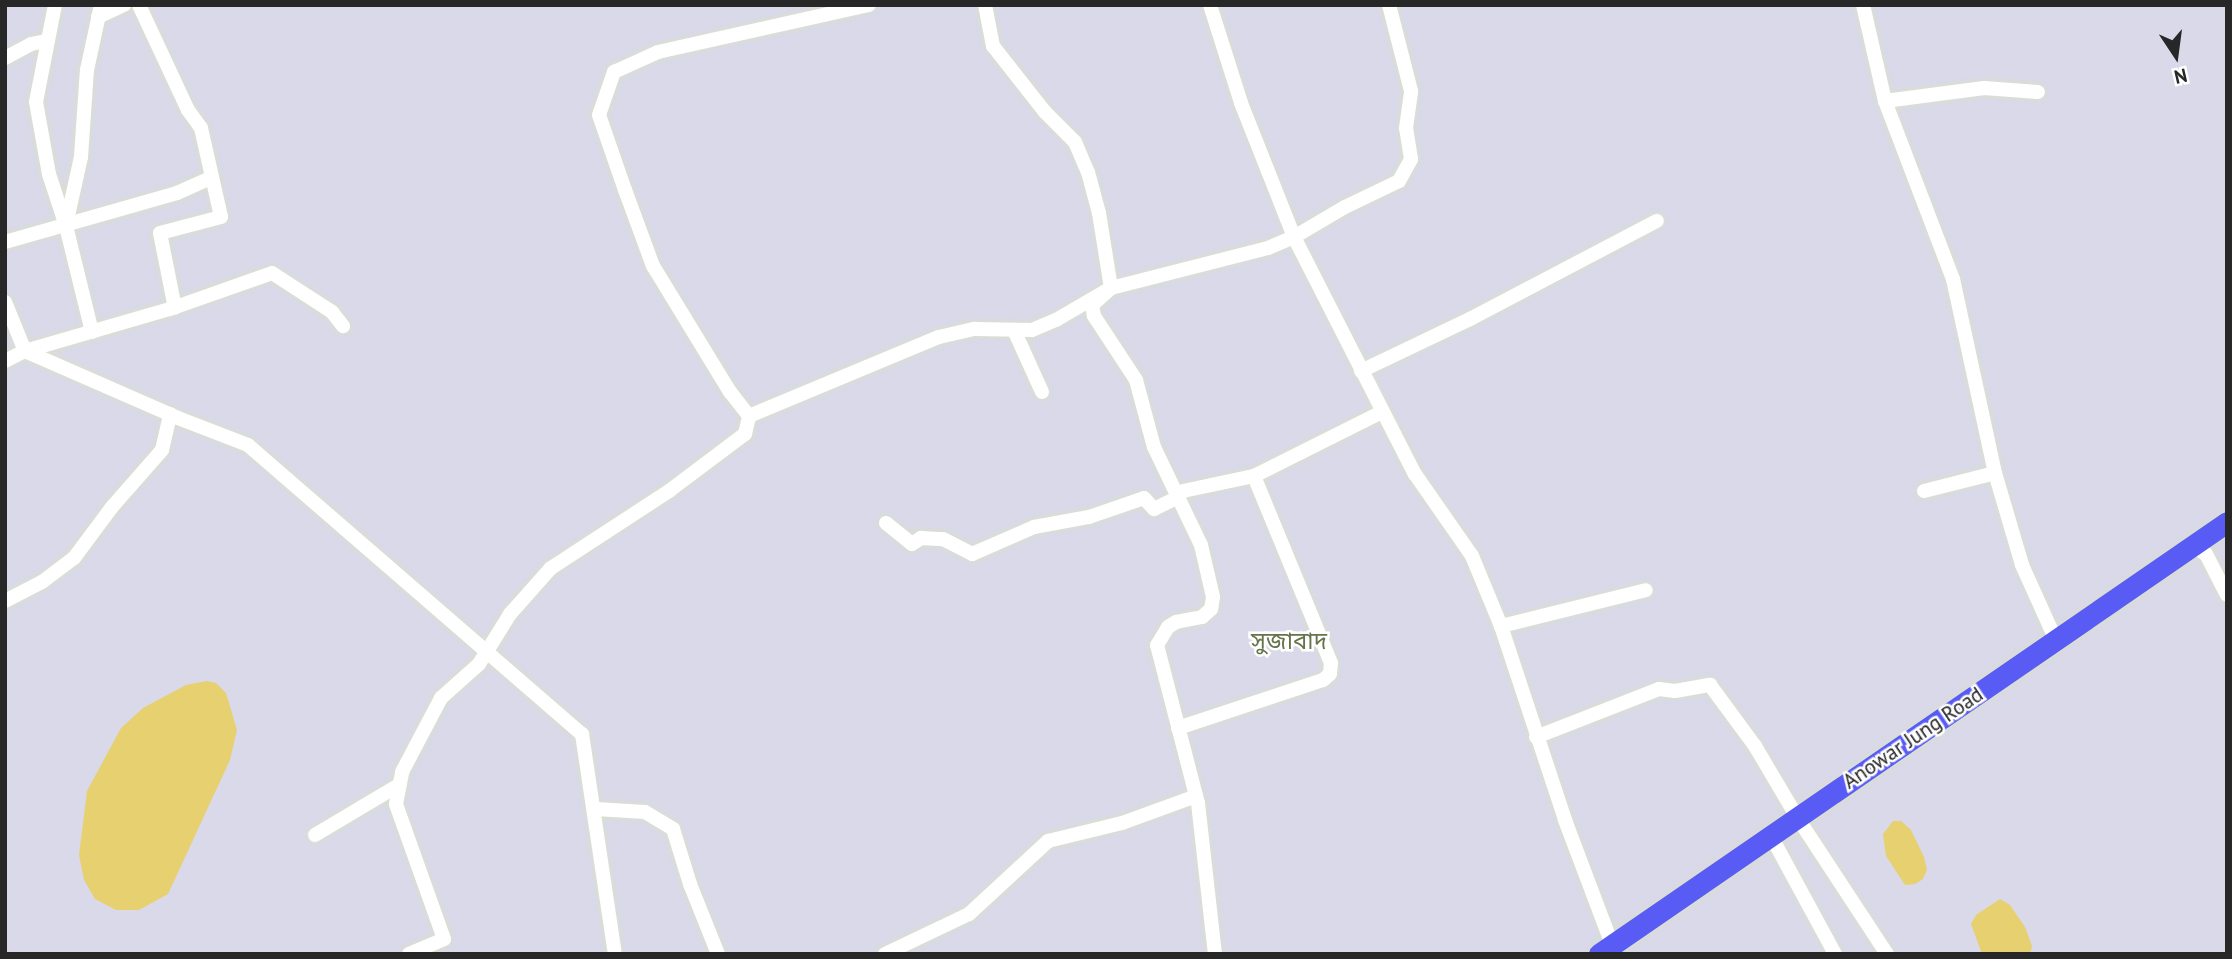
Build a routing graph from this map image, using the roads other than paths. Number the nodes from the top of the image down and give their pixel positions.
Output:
1 (55, 5) edge
2 (124, 5) edge
3 (139, 5) edge
4 (869, 5) edge
5 (985, 5) edge
6 (1210, 5) edge
7 (1389, 5) edge
8 (1863, 5) edge
9 (99, 11) edge
10 (47, 41) junction
11 (5, 58) edge
12 (2038, 93) dead end
13 (1885, 101) junction
14 (211, 178) junction
15 (1657, 221) dead end
16 (66, 226) junction
17 (1294, 237) junction
18 (5, 242) edge
19 (1111, 288) junction
20 (5, 302) edge
21 (176, 308) junction
22 (343, 326) dead end
23 (1014, 330) junction
24 (92, 332) junction
25 (25, 351) junction
26 (5, 361) edge
27 (1361, 370) junction
28 (1042, 392) dead end
29 (1382, 412) junction
30 (170, 414) junction
31 (749, 416) junction
32 (1995, 473) junction
33 (1254, 475) junction
34 (1924, 491) dead end
35 (1177, 498) junction
36 (2227, 522) edge
37 (886, 523) dead end
38 (2193, 546) junction
39 (1646, 590) dead end
40 (2227, 595) edge
41 (5, 601) edge
42 (1501, 626) junction
43 (2055, 638) junction
44 (488, 652) junction
45 (1178, 729) junction
46 (1536, 737) junction
47 (399, 785) junction
48 (1196, 796) junction
49 (596, 809) junction
50 (1797, 817) junction
51 (315, 835) dead end
52 (1771, 836) junction
53 (1609, 951) edge
54 (409, 954) edge
55 (615, 954) edge
56 (718, 954) edge
57 (885, 954) edge
58 (1215, 954) edge
59 (1835, 954) edge
60 (1887, 954) edge

1 - 10 street
2 - 9 street
3 - 14 street
4 - 31 street
5 - 19 street
6 - 17 street
7 - 17 street
8 - 13 street
9 - 16 street
10 - 11 street
10 - 16 street
12 - 13 street
13 - 32 street
14 - 16 street
14 - 21 street
15 - 27 street
16 - 18 street
16 - 24 street
17 - 19 street
17 - 27 street
19 - 23 street
19 - 35 street
20 - 25 street
21 - 22 street
21 - 24 street
23 - 28 street
23 - 31 street
24 - 25 street
25 - 26 street
25 - 30 street
27 - 29 street
29 - 33 street
29 - 42 street
30 - 41 street
30 - 44 street
31 - 44 street
32 - 34 street
32 - 43 street
33 - 35 street
33 - 45 street
35 - 37 street
35 - 45 street
36 - 38 highway, Anowar Jung Road
38 - 40 street
38 - 43 highway, Anowar Jung Road
39 - 42 street
42 - 46 street
43 - 50 highway, Anowar Jung Road
44 - 47 street
44 - 49 street
45 - 48 street
46 - 50 street
46 - 53 street
47 - 51 street
47 - 54 street
48 - 57 street
48 - 58 street
49 - 55 street
49 - 56 street
50 - 52 highway, Anowar Jung Road
50 - 60 street
52 - 53 highway, Anowar Jung Road
52 - 59 street

